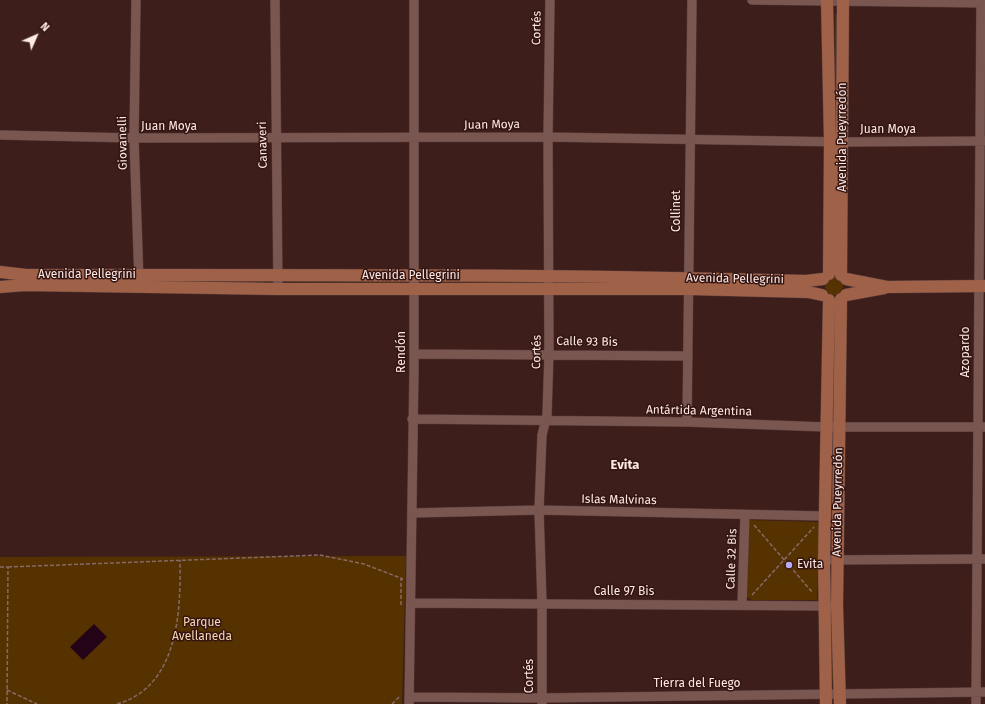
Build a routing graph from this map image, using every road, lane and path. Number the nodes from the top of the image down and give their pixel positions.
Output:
1 (136, 0) edge
2 (274, 0) edge
3 (414, 0) edge
4 (550, 0) edge
5 (692, 0) edge
6 (752, 0) edge
7 (843, 0) edge
8 (827, 1) edge
9 (982, 2) edge
10 (0, 135) edge
11 (548, 137) junction
12 (134, 138) junction
13 (414, 138) junction
14 (275, 139) junction
15 (689, 139) junction
16 (830, 142) junction
17 (843, 142) junction
18 (983, 142) edge
19 (0, 273) edge
20 (414, 275) junction
21 (278, 276) junction
22 (548, 276) junction
23 (835, 277) junction
24 (139, 281) junction
25 (0, 283) edge
26 (689, 283) junction
27 (981, 286) edge
28 (0, 287) edge
29 (887, 287) junction
30 (414, 288) junction
31 (278, 289) junction
32 (548, 289) junction
33 (835, 297) junction
34 (828, 349) junction
35 (840, 349) junction
36 (549, 353) junction
37 (414, 354) junction
38 (688, 356) junction
39 (412, 420) junction
40 (544, 422) junction
41 (687, 422) junction
42 (826, 427) junction
43 (839, 427) junction
44 (982, 427) edge
45 (539, 510) junction
46 (412, 513) junction
47 (745, 515) junction
48 (825, 516) junction
49 (981, 559) edge
50 (180, 560) junction
51 (784, 560) junction
52 (824, 560) junction
53 (838, 560) junction
54 (0, 567) edge
55 (8, 567) junction
56 (404, 580) dead end
57 (411, 603) junction
58 (542, 603) junction
59 (742, 605) junction
60 (824, 606) junction
61 (837, 606) junction
62 (7, 690) junction
63 (980, 692) edge
64 (840, 699) edge
65 (409, 700) edge
66 (826, 700) edge
67 (542, 701) edge
68 (6, 704) edge
69 (37, 704) edge
70 (117, 704) edge
71 (976, 704) edge

1 - 12 street, Giovanelli
2 - 14 street, Canaveri
3 - 13 street, Rendón
4 - 11 street, Cortés
5 - 15 street, Collinet
6 - 8 street
7 - 8 street
7 - 9 street
7 - 17 main road, Avenida Pueyrredón
8 - 16 main road, Avenida Pueyrredón
9 - 18 street, Azopardo
10 - 12 street, Juan Moya
11 - 13 street, Juan Moya
11 - 15 street, Juan Moya
11 - 22 street, Cortés
12 - 14 street, Juan Moya
12 - 24 street, Giovanelli
13 - 14 street, Juan Moya
13 - 20 street, Rendón
14 - 21 street, Canaveri
15 - 16 street, Juan Moya
15 - 26 street, Collinet
16 - 17 street, Juan Moya
16 - 23 main road, Avenida Pueyrredón
17 - 18 street, Juan Moya
17 - 23 main road, Avenida Pueyrredón
18 - 27 street, Azopardo
19 - 24 main road, Avenida Pellegrini
19 - 25 main road
20 - 21 main road, Avenida Pellegrini
20 - 22 main road, Avenida Pellegrini
20 - 30 street, Rendón
21 - 24 main road, Avenida Pellegrini
21 - 31 street, Canaveri
22 - 26 main road, Avenida Pellegrini
22 - 32 street, Cortés
23 - 26 main road, Avenida Pellegrini
23 - 29 main road, Avenida Pellegrini
23 - 33 main road
23 - 33 main road
24 - 28 main road, Avenida Pellegrini
24 - 31 main road, Avenida Pellegrini
26 - 32 main road, Avenida Pellegrini
26 - 33 main road, Avenida Pellegrini
26 - 38 street, Collinet
27 - 29 main road, Avenida Pellegrini
27 - 44 street, Azopardo
29 - 33 main road, Avenida Pellegrini
30 - 31 main road, Avenida Pellegrini
30 - 32 main road, Avenida Pellegrini
30 - 37 street, Rendón
32 - 36 street, Cortés
33 - 34 main road, Avenida Pueyrredón
33 - 35 main road, Avenida Pueyrredón
34 - 35 main road
34 - 42 main road, Avenida Pueyrredón
35 - 43 main road, Avenida Pueyrredón
36 - 37 street, Calle 93 Bis
36 - 38 street, Calle 93 Bis
36 - 40 street, Cortés
37 - 39 street, Rendón
38 - 41 street, Collinet
39 - 40 street, Antártida Argentina
39 - 46 street, Rendón
40 - 41 street, Antártida Argentina
40 - 45 street, Cortés
41 - 42 street, Antártida Argentina
42 - 43 street, Antártida Argentina
42 - 48 main road, Avenida Pueyrredón
43 - 44 street, Antártida Argentina
43 - 53 main road, Avenida Pueyrredón
44 - 49 street, Azopardo
45 - 46 street, Islas Malvinas
45 - 47 street, Islas Malvinas
45 - 58 street, Cortés
46 - 57 street, Rendón
47 - 48 street, Islas Malvinas
47 - 51 path
47 - 59 street, Calle 32 Bis
48 - 51 path
48 - 52 main road, Avenida Pueyrredón
49 - 53 street
49 - 63 street, Azopardo
50 - 55 path
50 - 56 path
50 - 70 path
51 - 59 path
51 - 60 path
52 - 53 street
52 - 60 main road, Avenida Pueyrredón
53 - 61 main road, Avenida Pueyrredón
54 - 55 path
55 - 62 path
57 - 58 street, Calle 97 Bis
57 - 65 street, Rendón
58 - 59 street, Calle 97 Bis
58 - 67 street, Cortés
59 - 60 street, Calle 97 Bis
60 - 61 street, Calle 97 Bis
60 - 66 main road, Avenida Pueyrredón
61 - 64 main road, Avenida Pueyrredón
62 - 68 path
62 - 69 path
63 - 64 street, Tierra del Fuego
63 - 71 street, Azopardo
64 - 66 street, Tierra del Fuego
65 - 67 street, Tierra del Fuego
66 - 67 street, Tierra del Fuego

